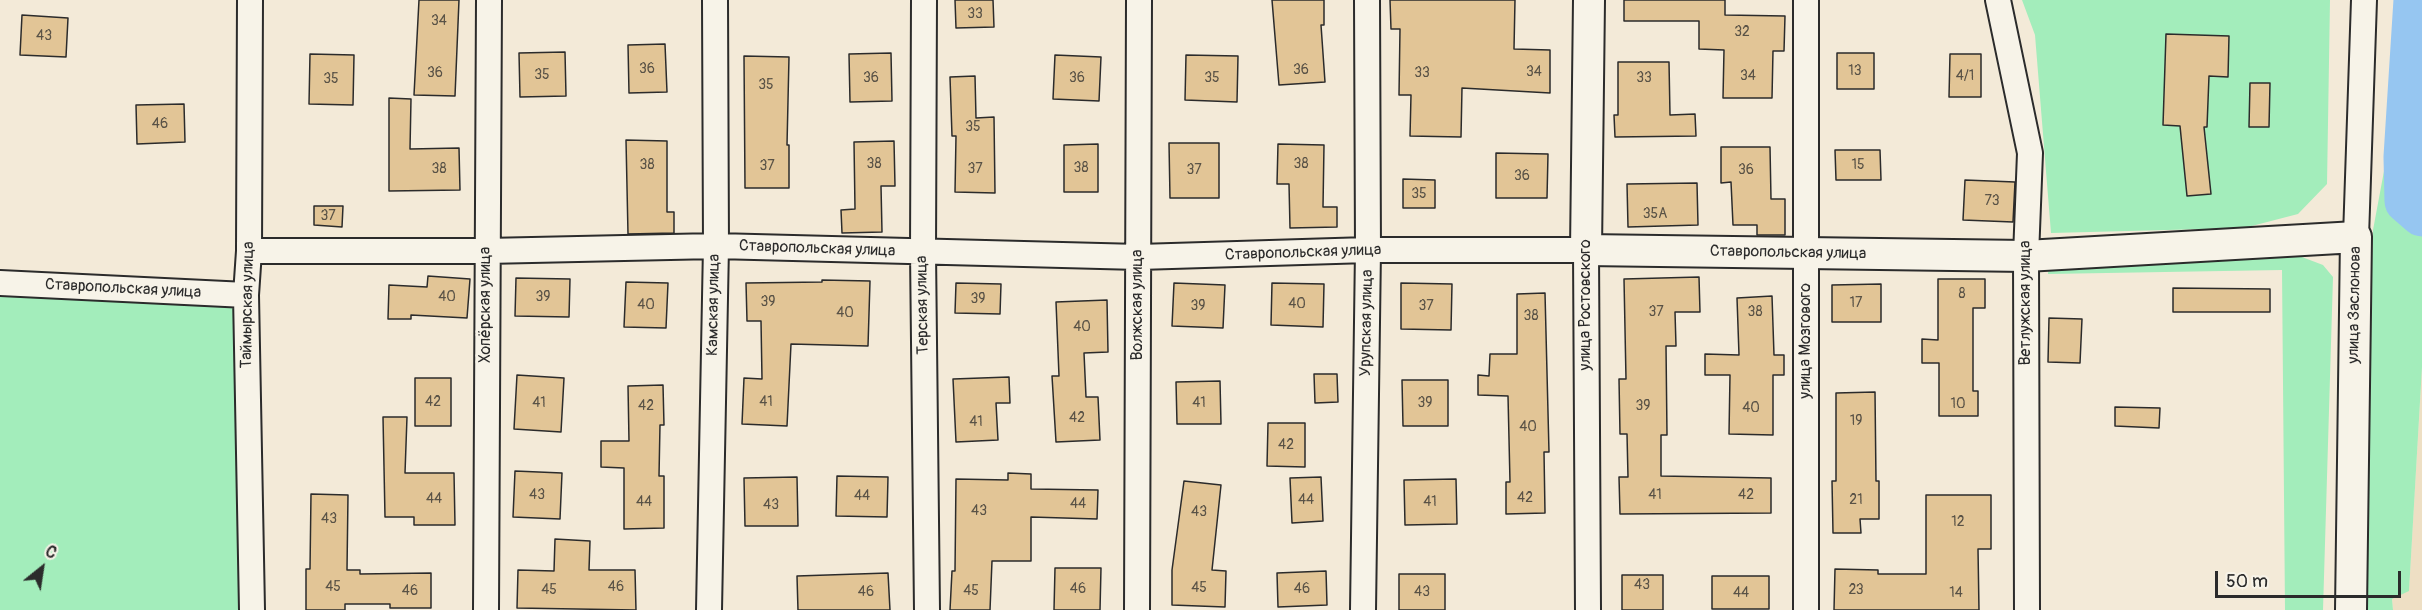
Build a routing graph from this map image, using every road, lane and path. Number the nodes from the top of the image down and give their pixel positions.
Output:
1 (250, 0) edge
2 (489, 0) edge
3 (715, 0) edge
4 (924, 0) edge
5 (1139, 0) edge
6 (1366, 0) edge
7 (1589, 0) edge
8 (1806, 0) edge
9 (1998, 0) edge
10 (2364, 0) edge
11 (2356, 237) junction
12 (716, 246) junction
13 (1368, 250) junction
14 (1586, 250) junction
15 (249, 251) junction
16 (486, 251) junction
17 (923, 252) junction
18 (1806, 254) junction
19 (2026, 256) junction
20 (1139, 257) junction
21 (0, 284) edge
22 (246, 295) junction
23 (252, 610) edge
24 (486, 610) edge
25 (708, 610) edge
26 (927, 610) edge
27 (1137, 610) edge
28 (1364, 610) edge
29 (1588, 610) edge
30 (1806, 610) edge
31 (2027, 610) edge
32 (2351, 610) edge

1 - 15 street, Таймырская улица
2 - 16 street, Хопёрская улица
3 - 12 street, Камская улица
4 - 17 street, Терская улица
5 - 20 street, Волжская улица
6 - 13 street, Урупская улица
7 - 14 street, улица Ростовского
8 - 18 street, улица Мозгового
9 - 19 street, Ветлужская улица
10 - 11 street, улица Заслонова
11 - 19 street, Ставропольская улица
11 - 32 street, улица Заслонова
12 - 16 street, Ставропольская улица
12 - 17 street, Ставропольская улица
12 - 25 street, Камская улица
13 - 14 street, Ставропольская улица
13 - 20 street, Ставропольская улица
13 - 28 street, Урупская улица
14 - 18 street, Ставропольская улица
14 - 29 street, улица Ростовского
15 - 16 street, Ставропольская улица
15 - 22 street, Таймырская улица
16 - 24 street, Хопёрская улица
17 - 20 street, Ставропольская улица
17 - 26 street, Терская улица
18 - 19 street, Ставропольская улица
18 - 30 street, улица Мозгового
19 - 31 street, Ветлужская улица
20 - 27 street, Волжская улица
21 - 22 street, Ставропольская улица
22 - 23 street, Таймырская улица

